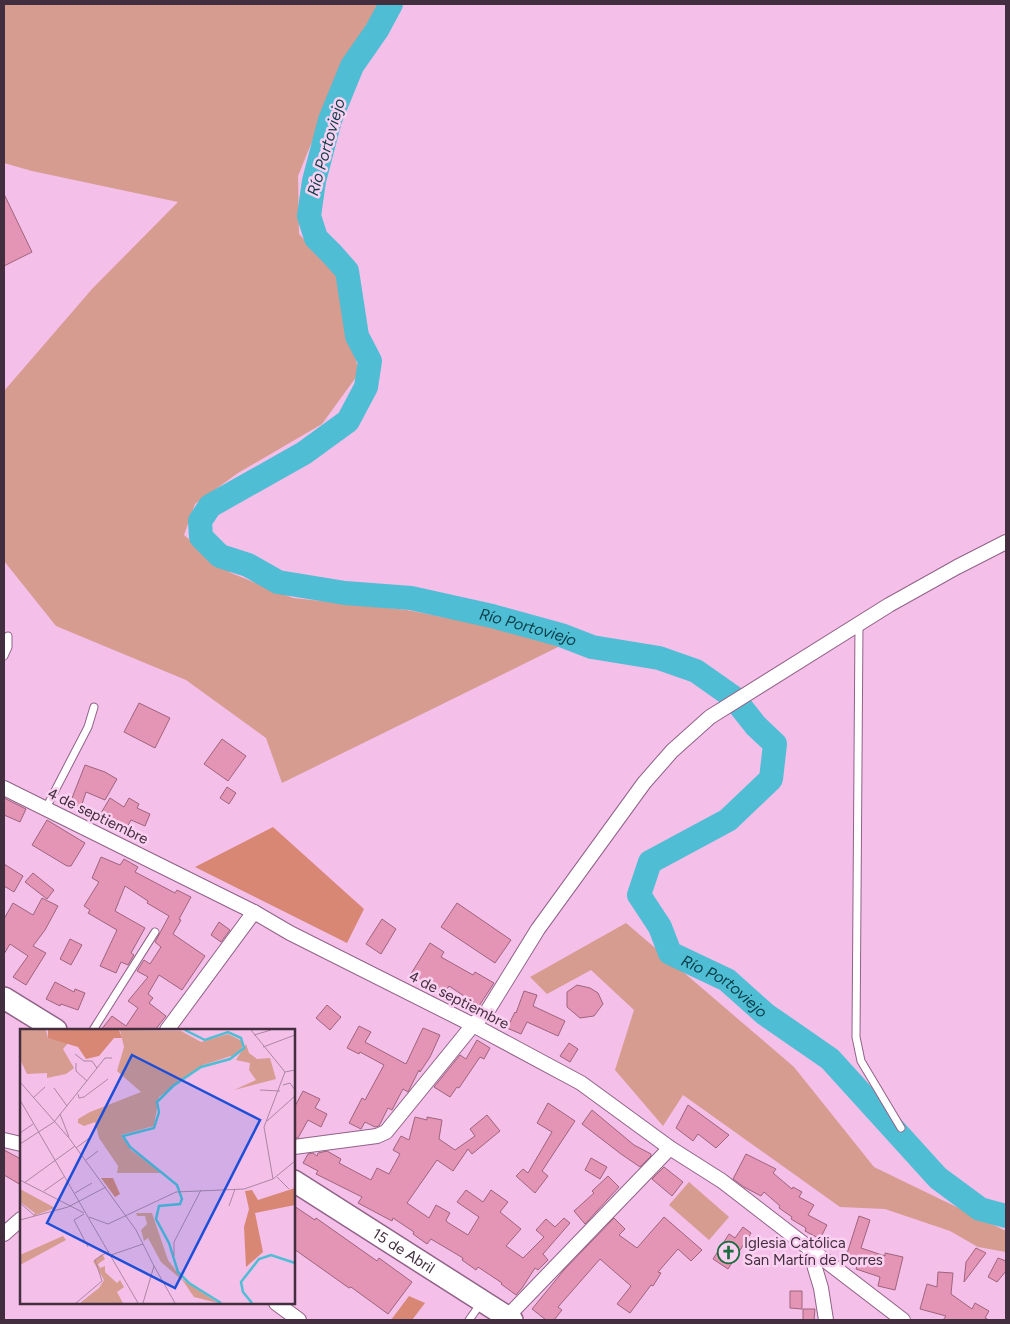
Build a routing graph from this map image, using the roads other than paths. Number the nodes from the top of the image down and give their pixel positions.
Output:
1 (1006, 542) edge
2 (859, 624) junction
3 (8, 636) dead end
4 (4, 656) edge
5 (94, 708) dead end
6 (4, 788) edge
7 (46, 808) junction
8 (254, 912) junction
9 (155, 932) dead end
10 (4, 998) edge
11 (473, 1025) junction
12 (54, 1029) edge
13 (94, 1029) edge
14 (168, 1029) edge
15 (900, 1128) dead end
16 (4, 1140) edge
17 (20, 1144) edge
18 (295, 1147) edge
19 (670, 1148) junction
20 (295, 1182) edge
21 (20, 1220) edge
22 (4, 1234) edge
23 (809, 1248) junction
24 (482, 1301) junction
25 (277, 1304) edge
26 (510, 1318) edge
27 (299, 1320) edge
28 (469, 1320) edge
29 (826, 1320) edge
30 (903, 1320) edge

1 - 2 street
2 - 11 street
2 - 15 lane
3 - 4 lane
5 - 7 lane
6 - 7 street, 4 de septiembre
7 - 8 street, 4 de septiembre
8 - 11 street, 4 de septiembre
8 - 14 street
9 - 13 lane
10 - 12 main road
11 - 18 street
11 - 19 street, 4 de septiembre
16 - 17 street
19 - 23 street, 4 de septiembre
19 - 26 street
20 - 24 main road, 15 de Abril
21 - 22 street
23 - 29 street
23 - 30 street, 4 de septiembre
24 - 26 main road, 15 de Abril
24 - 28 lane
25 - 27 street

